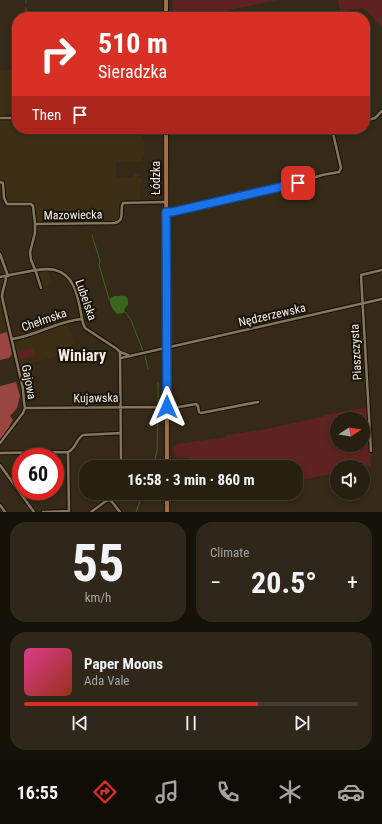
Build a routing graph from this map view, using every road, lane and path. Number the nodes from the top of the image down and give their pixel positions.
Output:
1 (166, 0) edge
2 (166, 12) edge
3 (382, 111) edge
4 (0, 118) edge
5 (12, 118) edge
6 (370, 120) edge
7 (166, 134) edge
8 (333, 134) edge
9 (0, 182) edge
10 (166, 202) junction
11 (166, 212) junction
12 (35, 224) junction
13 (0, 254) edge
14 (36, 270) junction
15 (382, 270) edge
16 (7, 276) junction
17 (0, 278) edge
18 (41, 288) dead end
19 (382, 299) edge
20 (363, 304) junction
21 (82, 319) junction
22 (12, 340) junction
23 (167, 348) junction
24 (120, 352) junction
25 (131, 356) junction
26 (120, 358) junction
27 (258, 402) dead end
28 (120, 407) junction
29 (26, 408) junction
30 (167, 408) junction
31 (120, 433) junction
32 (0, 443) edge
33 (371, 451) dead end
34 (68, 452) junction
35 (0, 453) edge
36 (121, 460) edge
37 (167, 460) edge
38 (0, 465) edge
39 (167, 500) edge
40 (0, 505) edge
41 (5, 512) edge
42 (34, 512) edge
43 (43, 512) edge
44 (69, 512) edge
45 (91, 512) edge
46 (120, 512) edge
47 (167, 512) edge

1 - 2 main road
3 - 6 street
4 - 5 street
7 - 10 main road, Łódzka
8 - 11 street
9 - 12 street, Mazowiecka
10 - 11 main road, Łódzka
10 - 12 street, Mazowiecka
11 - 23 main road, Łódzka
12 - 14 street
13 - 16 street
14 - 16 street, Lubelska
14 - 18 street
14 - 21 street, Lubelska
15 - 20 street, Piaszczysta
16 - 17 street, Lubelska
16 - 22 street
19 - 20 street, Nędzerzewska
20 - 23 street, Nędzerzewska
20 - 33 street, Piaszczysta
21 - 22 street, Chełmska
21 - 24 street, Lubelska
22 - 29 street, Gajowa
23 - 25 street
23 - 30 main road, Łódzka
24 - 25 street, Lubelska
24 - 26 street
25 - 26 street
26 - 28 street
27 - 30 street, Kujawska
28 - 29 street, Kujawska
28 - 30 street, Kujawska
28 - 31 street
29 - 32 street, Gajowa
30 - 37 main road, Łódzka
31 - 34 street
31 - 36 street
34 - 35 street
34 - 44 street
38 - 42 street
39 - 47 main road
40 - 41 street
43 - 44 street
45 - 46 street

